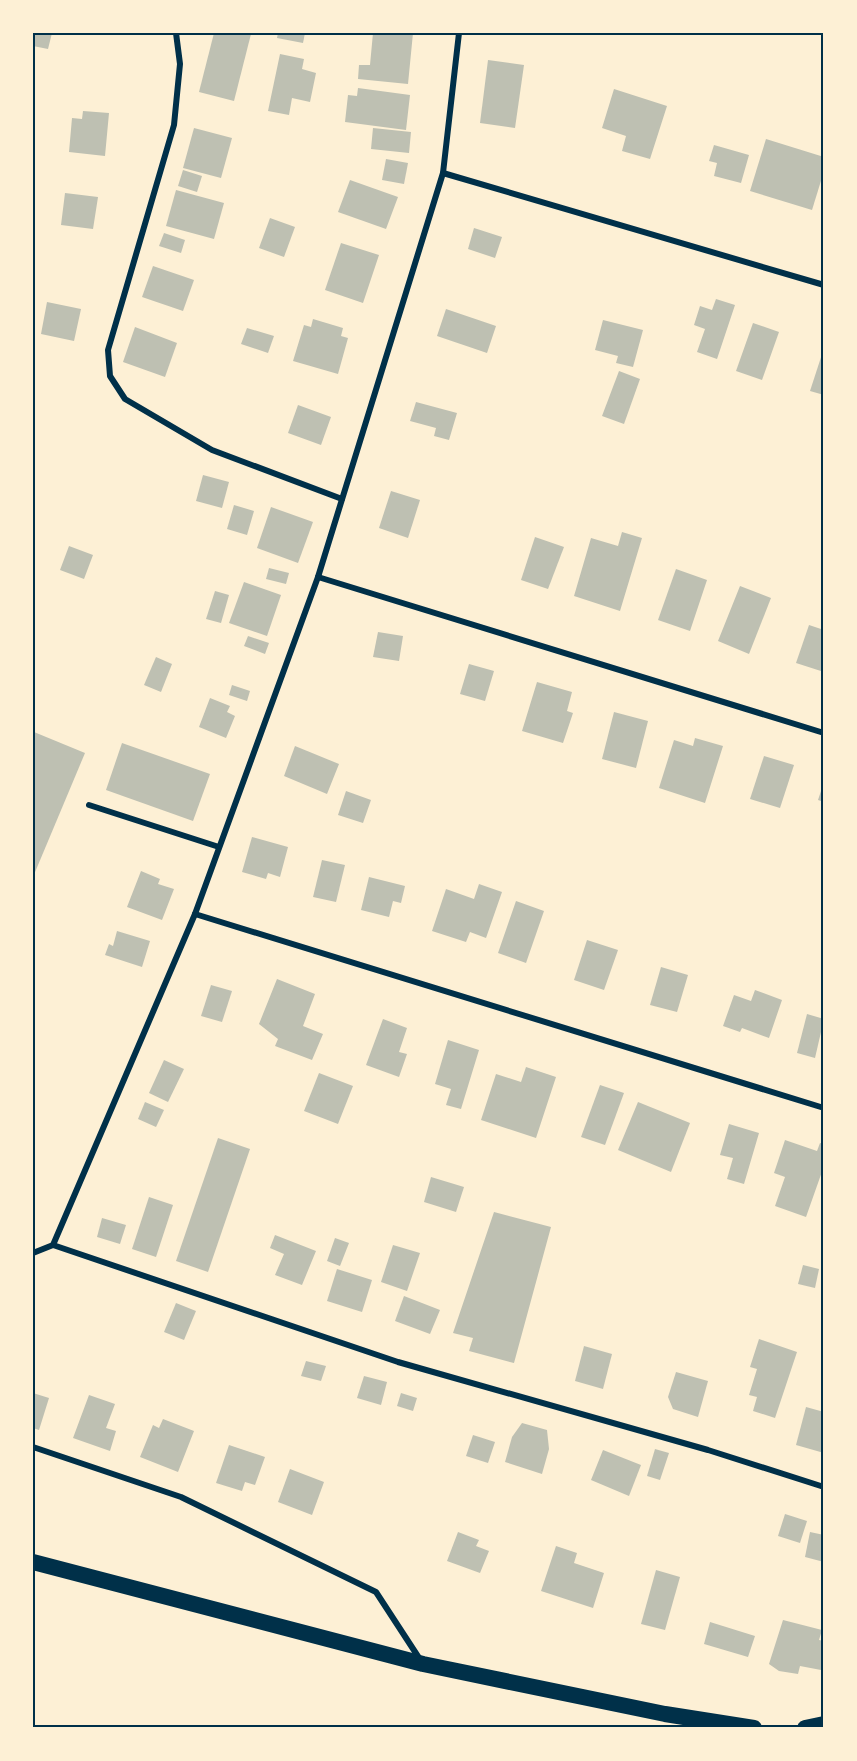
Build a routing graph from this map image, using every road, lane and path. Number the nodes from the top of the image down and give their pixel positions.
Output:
1 (176, 33) edge
2 (459, 33) edge
3 (443, 173) junction
4 (824, 285) edge
5 (342, 498) junction
6 (318, 577) junction
7 (824, 733) edge
8 (89, 805) dead end
9 (219, 848) junction
10 (195, 914) junction
11 (824, 1108) edge
12 (53, 1245) junction
13 (33, 1253) edge
14 (33, 1447) edge
15 (824, 1486) edge
16 (33, 1562) edge
17 (423, 1664) junction
18 (824, 1725) edge
19 (754, 1728) edge
20 (806, 1728) edge

1 - 5 street
2 - 3 street
3 - 4 street
3 - 5 street
5 - 6 street
6 - 7 street
6 - 9 street
8 - 9 street
9 - 10 street
10 - 11 street
10 - 12 street
12 - 13 street
12 - 15 street
14 - 17 street
16 - 17 highway
17 - 19 highway
18 - 20 highway

